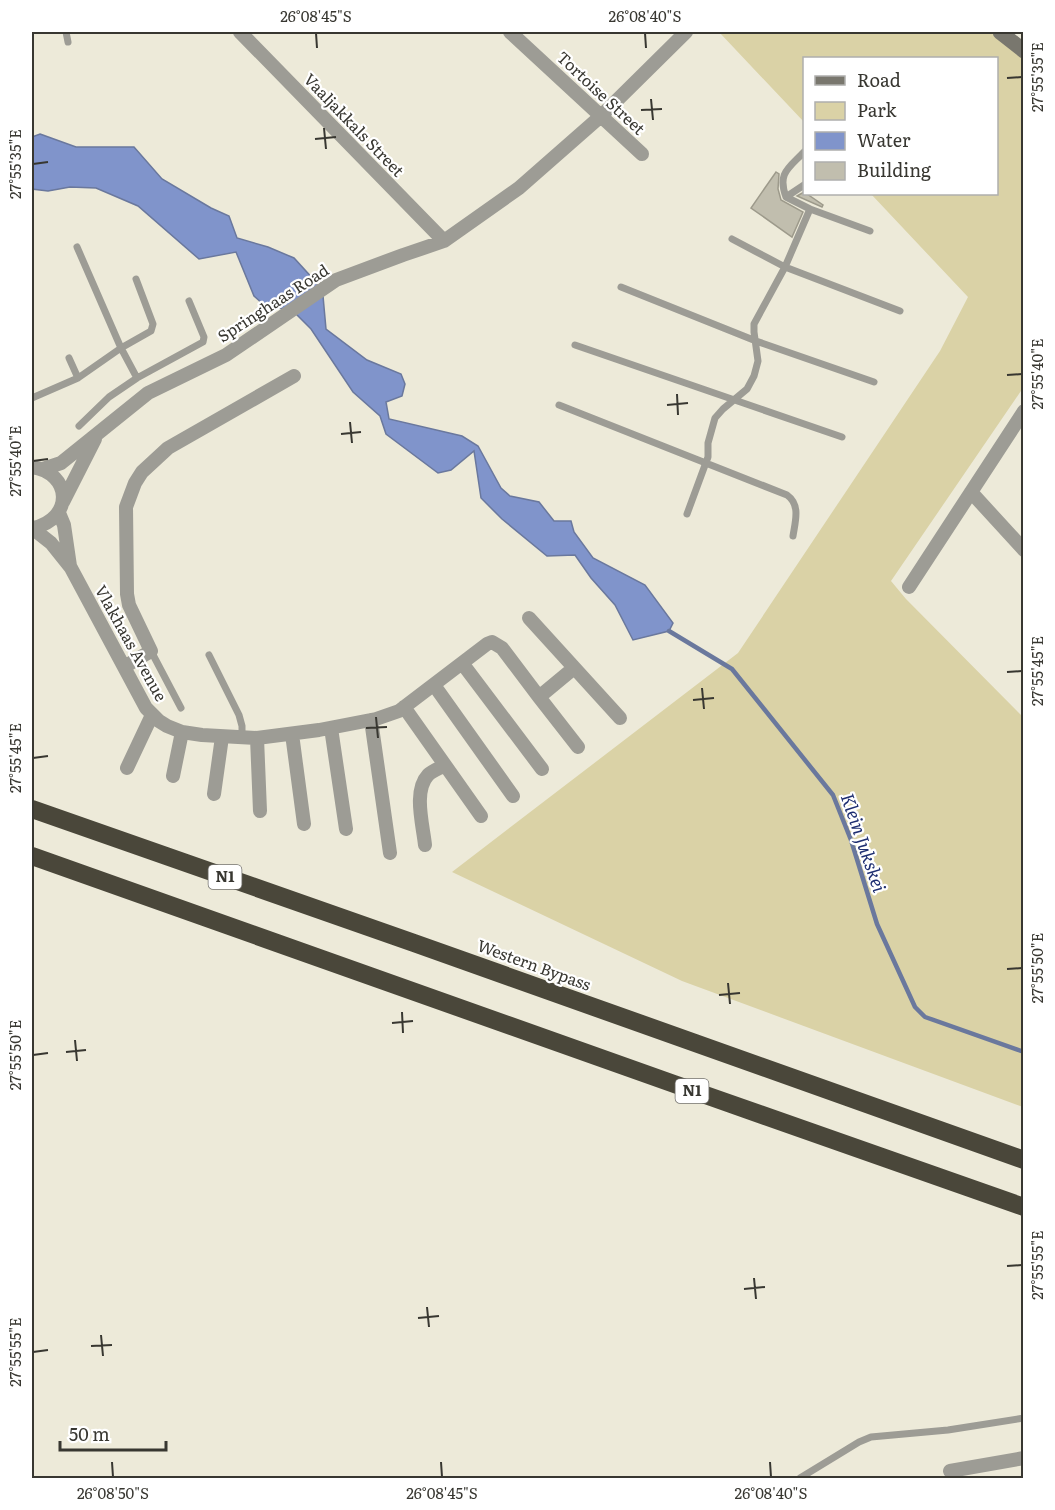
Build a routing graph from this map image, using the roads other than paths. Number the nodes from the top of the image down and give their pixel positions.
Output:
1 (66, 32) edge
2 (240, 32) edge
3 (510, 32) edge
4 (1000, 32) edge
5 (679, 33) edge
6 (68, 42) dead end
7 (1023, 51) edge
8 (602, 116) junction
9 (803, 153) edge
10 (642, 154) dead end
11 (803, 187) edge
12 (786, 197) junction
13 (810, 209) junction
14 (870, 231) dead end
15 (732, 239) dead end
16 (444, 241) junction
17 (77, 247) dead end
18 (786, 267) junction
19 (136, 279) dead end
20 (621, 287) dead end
21 (189, 301) dead end
22 (900, 311) dead end
23 (756, 341) junction
24 (575, 345) dead end
25 (121, 348) junction
26 (69, 358) dead end
27 (294, 376) dead end
28 (78, 378) junction
29 (137, 378) junction
30 (874, 382) dead end
31 (32, 398) edge
32 (735, 399) junction
33 (559, 405) dead end
34 (1023, 411) edge
35 (79, 426) dead end
36 (99, 432) junction
37 (842, 437) dead end
38 (706, 463) junction
39 (35, 467) edge
40 (970, 492) junction
41 (60, 508) junction
42 (687, 514) dead end
43 (32, 528) edge
44 (793, 536) dead end
45 (1023, 550) edge
46 (70, 568) junction
47 (909, 587) dead end
48 (529, 618) dead end
49 (151, 651) junction
50 (209, 655) dead end
51 (462, 663) junction
52 (124, 667) junction
53 (574, 668) junction
54 (434, 685) junction
55 (539, 697) junction
56 (404, 707) junction
57 (181, 708) dead end
58 (152, 715) junction
59 (620, 718) dead end
60 (370, 720) junction
61 (331, 728) junction
62 (182, 732) junction
63 (292, 734) junction
64 (222, 737) junction
65 (242, 738) junction
66 (257, 738) junction
67 (578, 747) dead end
68 (445, 765) junction
69 (127, 768) dead end
70 (542, 769) dead end
71 (173, 776) dead end
72 (214, 794) dead end
73 (513, 796) dead end
74 (33, 809) edge
75 (260, 811) dead end
76 (481, 816) dead end
77 (304, 824) dead end
78 (346, 829) dead end
79 (425, 845) dead end
80 (390, 853) dead end
81 (32, 857) edge
82 (1023, 1160) edge
83 (1023, 1207) edge
84 (1023, 1418) edge
85 (1023, 1458) edge
86 (950, 1471) dead end
87 (800, 1479) edge

1 - 6 lane
2 - 16 street, Vaaljakkals Street
3 - 8 street, Tortoise Street
4 - 7 street
5 - 8 street, Springhaas Road
8 - 10 street, Tortoise Street
8 - 16 street, Springhaas Road
9 - 12 lane
11 - 12 lane
12 - 13 lane
13 - 14 lane
13 - 18 lane
15 - 18 lane
16 - 36 street, Springhaas Road
17 - 25 lane
18 - 22 lane
18 - 23 lane
19 - 25 lane
20 - 23 lane
21 - 29 lane
23 - 30 lane
23 - 32 lane
24 - 32 lane
25 - 28 lane
25 - 29 lane
26 - 28 lane
27 - 49 street
28 - 31 lane
29 - 35 lane
32 - 37 lane
32 - 38 lane
33 - 38 lane
34 - 40 street
36 - 39 street, Springhaas Road
36 - 41 street
38 - 42 lane
38 - 44 lane
39 - 41 street
40 - 45 street
40 - 47 street
41 - 43 street
41 - 46 street
43 - 46 street, Vlakhaas Avenue
46 - 52 street, Vlakhaas Avenue
48 - 53 street
49 - 52 street
49 - 57 lane
50 - 65 lane
51 - 54 street, Vlakhaas Avenue
51 - 55 street, Vlakhaas Avenue
51 - 70 street
52 - 58 street, Vlakhaas Avenue
53 - 55 street
53 - 59 street
54 - 56 street, Vlakhaas Avenue
54 - 73 street
55 - 67 street
56 - 60 street, Vlakhaas Avenue
56 - 68 street
58 - 62 street, Vlakhaas Avenue
58 - 69 street
60 - 61 street, Vlakhaas Avenue
60 - 80 street
61 - 63 street, Vlakhaas Avenue
61 - 78 street
62 - 64 street, Vlakhaas Avenue
62 - 71 street
63 - 66 street, Vlakhaas Avenue
63 - 77 street
64 - 65 street, Vlakhaas Avenue
64 - 72 street
65 - 66 street, Vlakhaas Avenue
66 - 75 street
68 - 76 street
68 - 79 street
74 - 82 highway, Western Bypass / N1
81 - 83 highway, N1
84 - 87 lane
85 - 86 street

